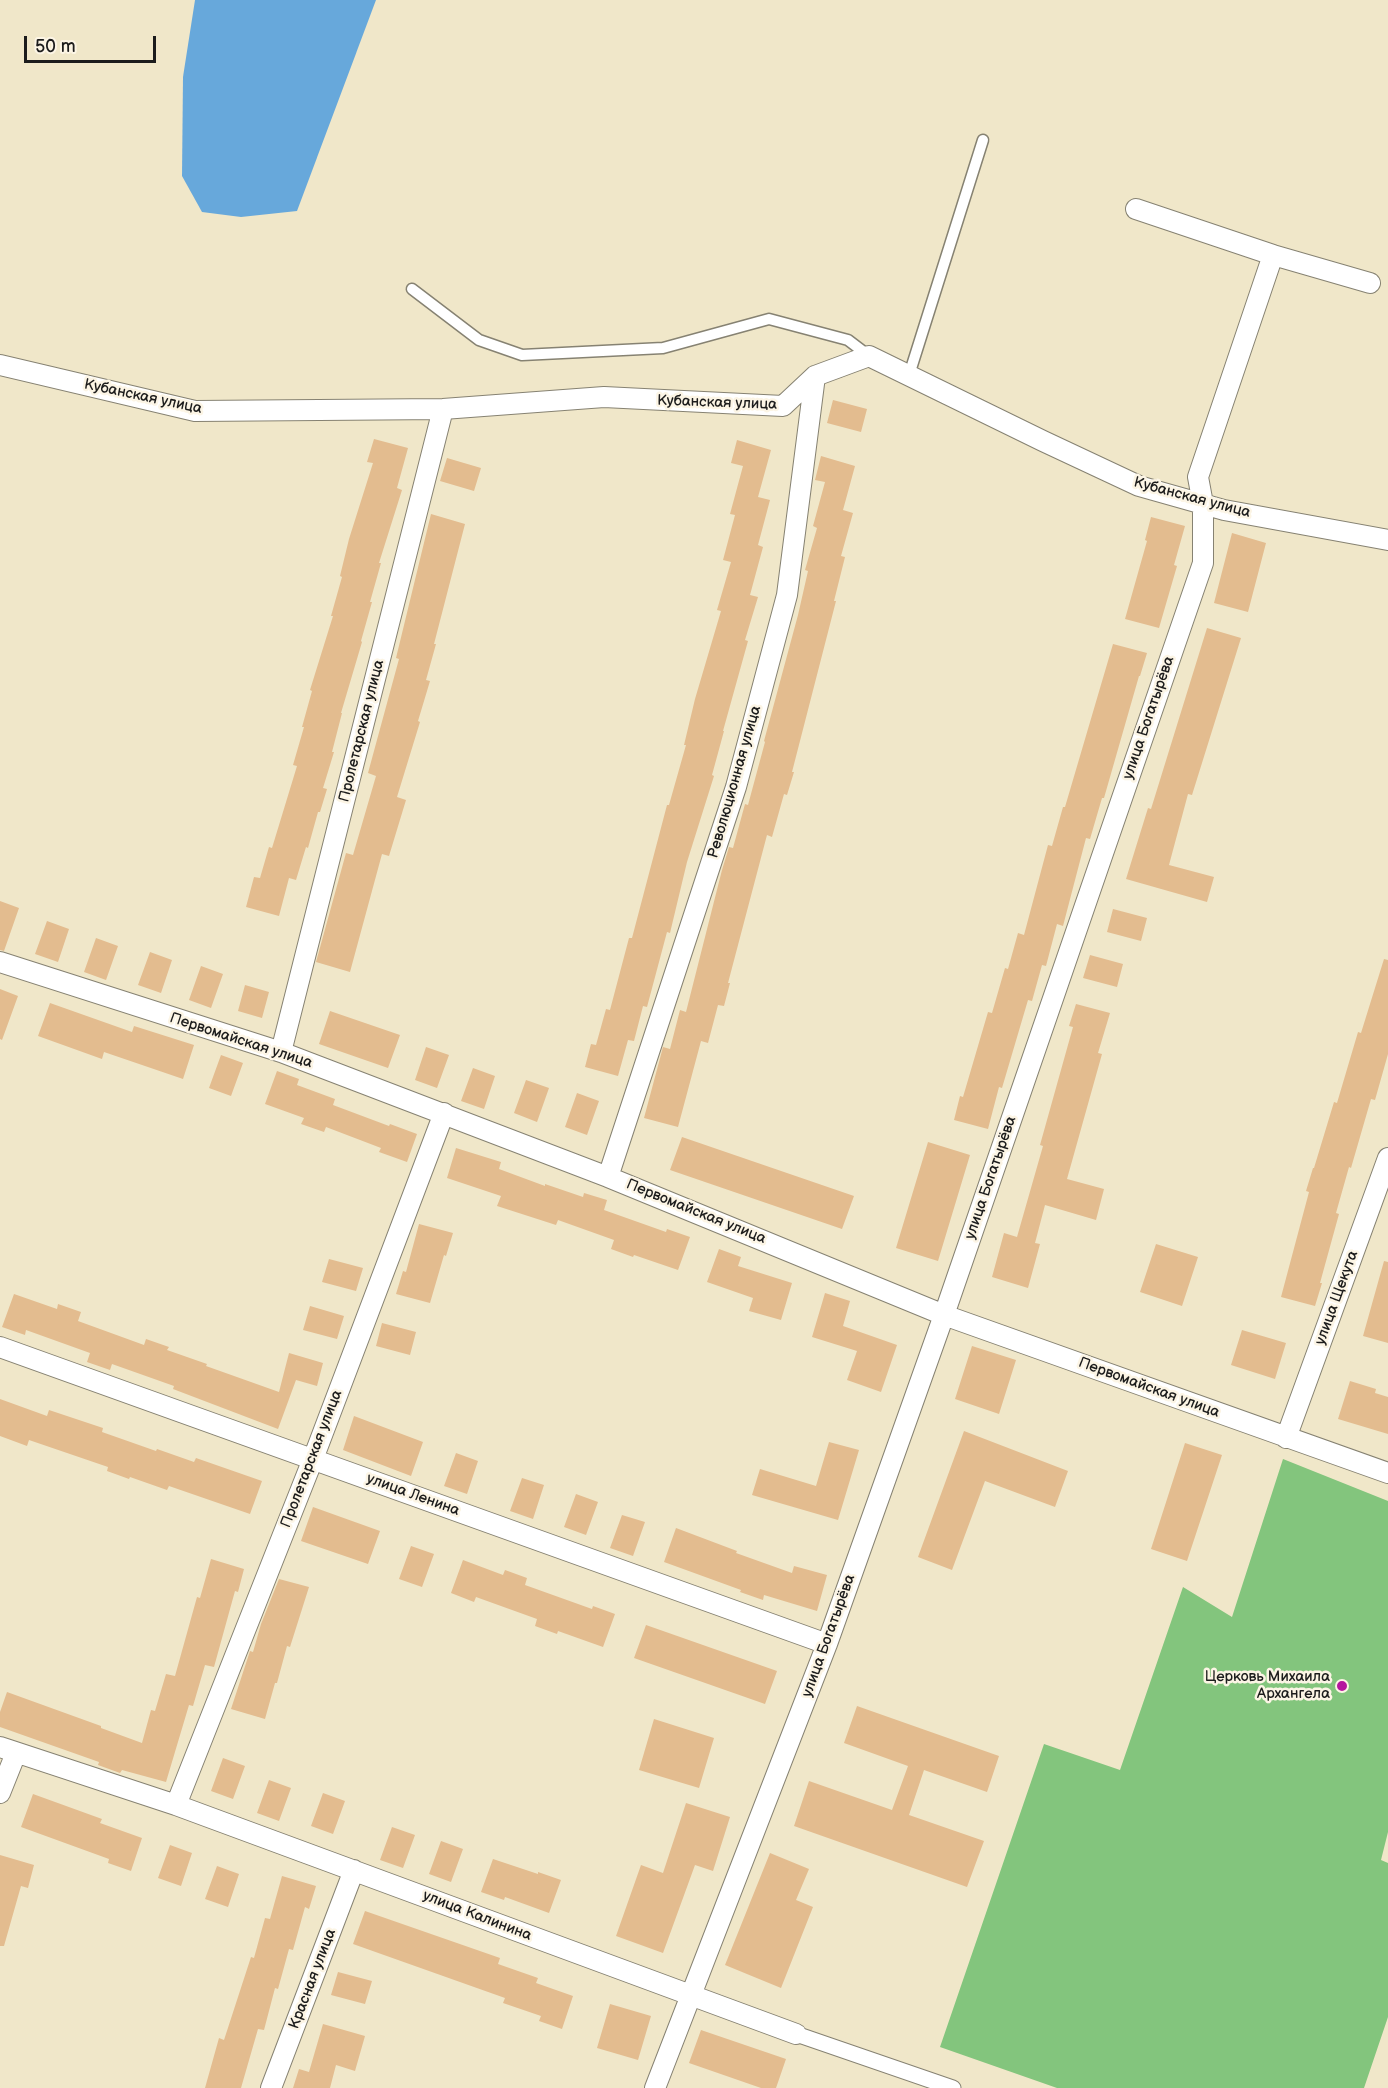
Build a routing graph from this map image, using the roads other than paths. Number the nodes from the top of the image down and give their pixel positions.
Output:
1 (983, 140) dead end
2 (1136, 209) dead end
3 (1273, 255) junction
4 (1370, 283) dead end
5 (412, 289) dead end
6 (869, 356) junction
7 (0, 365) edge
8 (909, 375) junction
9 (815, 376) junction
10 (443, 409) junction
11 (1203, 504) junction
12 (1388, 540) edge
13 (0, 962) edge
14 (281, 1052) junction
15 (444, 1113) junction
16 (1388, 1158) edge
17 (608, 1176) junction
18 (944, 1315) junction
19 (0, 1347) edge
20 (1286, 1438) junction
21 (313, 1459) junction
22 (1388, 1473) edge
23 (827, 1644) junction
24 (8, 1750) edge
25 (0, 1793) edge
26 (176, 1804) junction
27 (354, 1870) junction
28 (689, 1996) junction
29 (796, 2034) joint
30 (271, 2088) edge
31 (655, 2088) edge
32 (953, 2088) edge

1 - 8 lane
2 - 3 street
3 - 4 street
3 - 11 street, улица Богатырёва
5 - 6 lane
6 - 8 street, Кубанская улица
6 - 9 street, Кубанская улица
7 - 10 street, Кубанская улица
8 - 11 street, Кубанская улица
9 - 10 street, Кубанская улица
9 - 17 street, Революционная улица
10 - 14 street, Пролетарская улица
11 - 12 street, Кубанская улица
11 - 18 street, улица Богатырёва
13 - 14 street, Первомайская улица
14 - 15 street, Первомайская улица
15 - 17 street, Первомайская улица
15 - 21 street, Пролетарская улица
16 - 20 street, улица Щекута
17 - 18 street, Первомайская улица
18 - 20 street, Первомайская улица
18 - 23 street, улица Богатырёва
19 - 21 street, улица Ленина
20 - 22 street, Первомайская улица
21 - 23 street, улица Ленина
21 - 26 street, Пролетарская улица
23 - 28 street, улица Богатырёва
24 - 25 street
24 - 26 street, улица Калинина
26 - 27 street, улица Калинина
27 - 28 street, улица Калинина
27 - 30 street, Красная улица
28 - 29 street, улица Калинина
28 - 31 street, улица Богатырёва
29 - 32 street, улица Калинина

